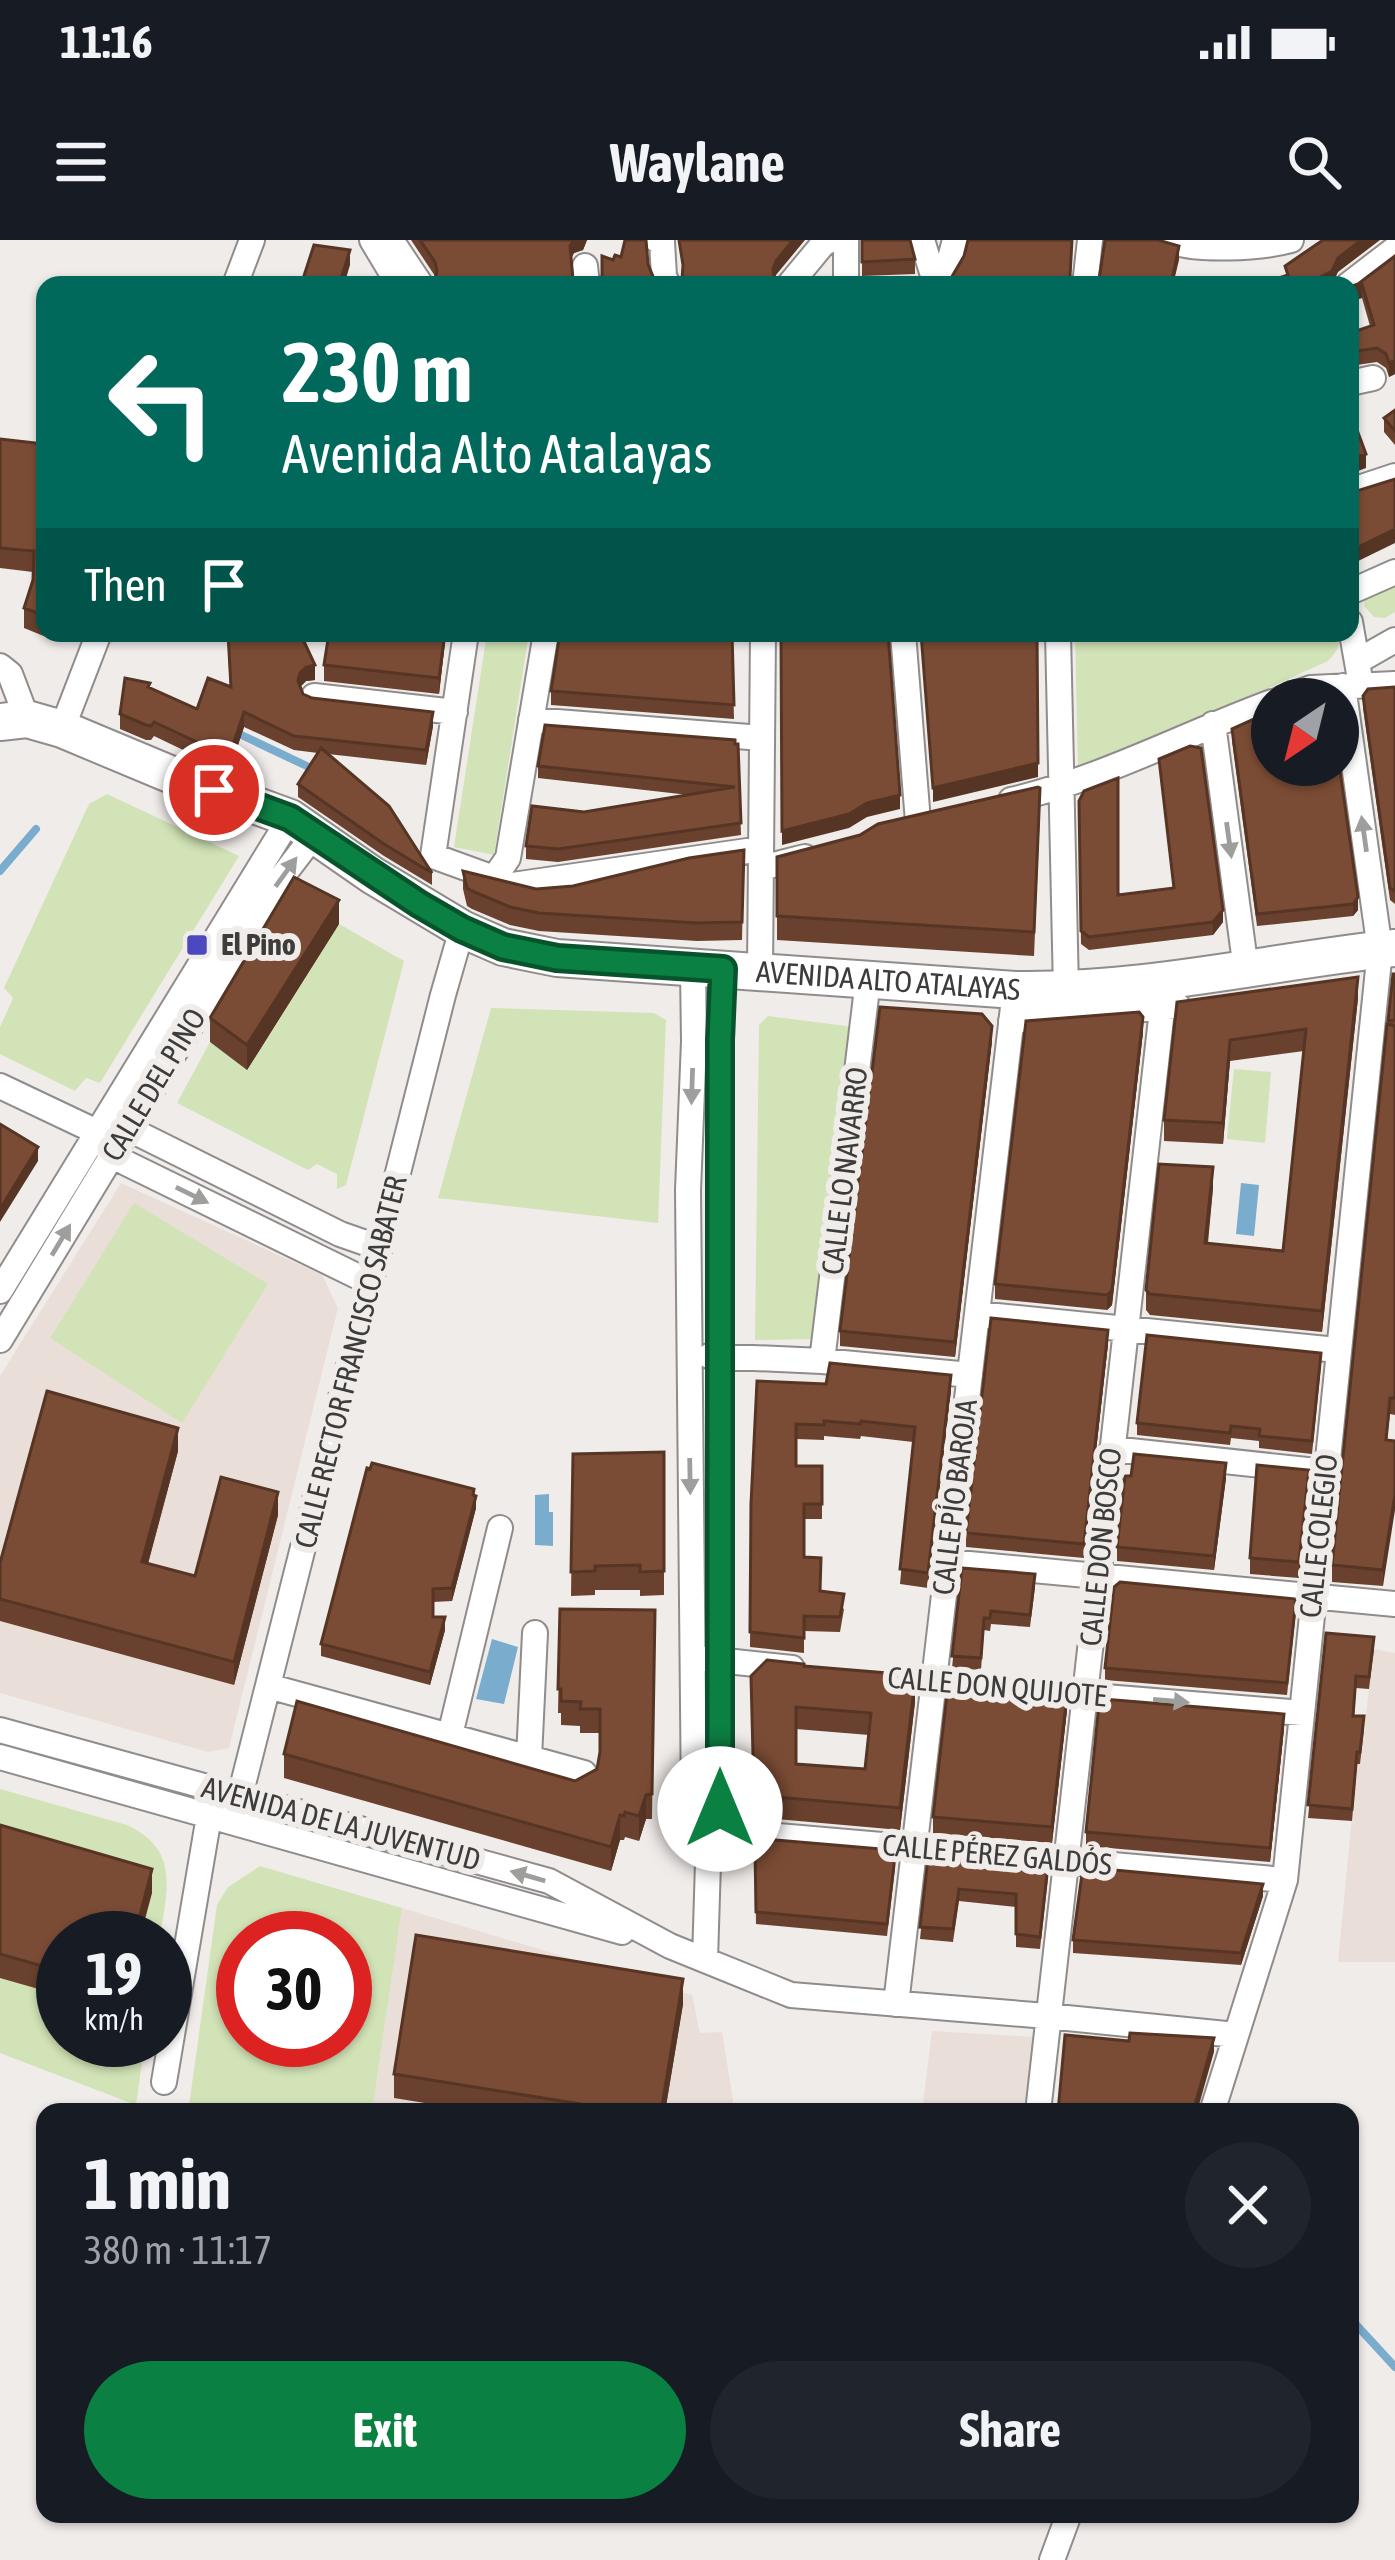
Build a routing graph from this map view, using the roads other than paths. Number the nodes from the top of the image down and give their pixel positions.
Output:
1 (252, 240) edge
2 (657, 240) edge
3 (830, 240) edge
4 (846, 240) edge
5 (922, 240) edge
6 (955, 240) edge
7 (1090, 240) edge
8 (1167, 240) edge
9 (1291, 240) edge
10 (1395, 249) edge
11 (239, 276) edge
12 (664, 276) edge
13 (796, 276) edge
14 (846, 276) edge
15 (934, 276) edge
16 (942, 276) edge
17 (1086, 276) edge
18 (1359, 277) edge
19 (1395, 476) edge
20 (1359, 488) edge
21 (1395, 572) edge
22 (1359, 588) edge
23 (1395, 640) edge
24 (92, 642) edge
25 (465, 642) edge
26 (544, 642) edge
27 (763, 642) edge
28 (905, 642) edge
29 (1058, 642) edge
30 (1351, 642) edge
31 (0, 666) edge
32 (1354, 678) joint
33 (1359, 679) edge
34 (1395, 684) edge
35 (314, 697) edge
36 (1251, 710) edge
37 (454, 712) junction
38 (531, 720) junction
39 (30, 723) edge
40 (1213, 724) junction
41 (762, 738) junction
42 (1359, 740) edge
43 (1061, 789) junction
44 (987, 806) edge
45 (302, 827) junction
46 (887, 829) edge
47 (837, 848) edge
48 (761, 859) junction
49 (494, 878) junction
50 (462, 929) junction
51 (1377, 965) edge
52 (708, 969) junction
53 (1246, 970) junction
54 (760, 971) junction
55 (868, 980) junction
56 (1066, 990) junction
57 (1163, 996) junction
58 (1205, 1003) edge
59 (1013, 1006) junction
60 (0, 1086) edge
61 (127, 1128) junction
62 (98, 1132) junction
63 (111, 1154) junction
64 (380, 1248) junction
65 (371, 1283) junction
66 (0, 1291) edge
67 (977, 1314) junction
68 (1125, 1329) junction
69 (0, 1340) edge
70 (1337, 1350) junction
71 (689, 1355) junction
72 (720, 1357) junction
73 (822, 1361) junction
74 (970, 1375) junction
75 (1112, 1449) junction
76 (1326, 1472) junction
77 (500, 1528) dead end
78 (948, 1562) junction
79 (1097, 1576) junction
80 (1313, 1598) junction
81 (1395, 1604) edge
82 (535, 1633) dead end
83 (692, 1658) junction
84 (720, 1660) junction
85 (814, 1670) edge
86 (921, 1682) junction
87 (268, 1686) junction
88 (1084, 1693) junction
89 (1302, 1713) junction
90 (0, 1730) edge
91 (450, 1735) junction
92 (81, 1752) junction
93 (0, 1757) edge
94 (529, 1758) junction
95 (584, 1773) edge
96 (240, 1796) junction
97 (209, 1816) junction
98 (709, 1830) junction
99 (428, 1848) junction
100 (914, 1848) junction
101 (1065, 1861) junction
102 (1286, 1880) junction
103 (670, 1946) junction
104 (705, 1960) junction
105 (896, 2004) junction
106 (1048, 2016) junction
107 (1236, 2036) junction
108 (164, 2082) dead end
109 (1039, 2103) edge
110 (1216, 2103) edge
111 (1066, 2523) edge
112 (1052, 2560) edge

1 - 11 street
2 - 12 street
3 - 13 street
4 - 14 street
5 - 15 street
6 - 16 street
7 - 17 street
8 - 9 street
10 - 18 street
19 - 20 street
21 - 22 street
23 - 32 street
24 - 39 street
25 - 37 street
26 - 38 street
27 - 41 street
28 - 46 street
29 - 43 street
30 - 32 street, CALLE COLEGIO
31 - 39 street
33 - 34 street
35 - 37 street
36 - 40 street
37 - 49 street
38 - 41 street
38 - 49 street
39 - 45 main road, AVENIDA ALTO ATALAYAS
40 - 43 street
40 -> 53 street
41 - 48 street
51 -> 42 street, CALLE COLEGIO
43 - 44 street
43 - 56 street
45 - 50 main road, AVENIDA ALTO ATALAYAS
61 -> 45 street, CALLE DEL PINO
45 - 62 street, CALLE DEL PINO
47 - 48 street
48 - 49 street
48 - 54 street
50 - 52 main road, AVENIDA ALTO ATALAYAS
50 - 64 street, CALLE RECTOR FRANCISCO SABATER
51 - 53 main road, AVENIDA ALTO ATALAYAS
51 - 70 street, CALLE COLEGIO
52 - 54 main road, AVENIDA ALTO ATALAYAS
52 -> 71 street
52 - 72 street
53 - 57 main road, AVENIDA ALTO ATALAYAS
54 - 55 main road, AVENIDA ALTO ATALAYAS
55 - 59 main road, AVENIDA ALTO ATALAYAS
55 - 73 street, CALLE LO NAVARRO
56 - 57 main road, AVENIDA ALTO ATALAYAS
56 - 59 main road, AVENIDA ALTO ATALAYAS
57 - 58 street
57 - 59 street
57 - 68 street, CALLE DON BOSCO
59 - 67 street, CALLE PÍO BAROJA
60 - 62 street
61 - 62 street
61 - 63 street, CALLE DEL PINO
61 - 64 street
62 - 63 street
62 - 66 street, CALLE DEL PINO
63 -> 65 street
69 -> 63 street, CALLE DEL PINO
64 - 65 street, CALLE RECTOR FRANCISCO SABATER
65 - 87 street, CALLE RECTOR FRANCISCO SABATER
67 - 68 street
67 - 74 street, CALLE PÍO BAROJA
68 - 70 street
68 - 75 street, CALLE DON BOSCO
70 - 76 street, CALLE COLEGIO
71 - 72 street
71 -> 83 street
72 - 73 street
72 - 84 street
73 - 74 street
74 - 78 street, CALLE PÍO BAROJA
75 - 76 street
75 - 79 street, CALLE DON BOSCO
76 - 80 street, CALLE COLEGIO
77 - 91 street
78 - 79 street
78 - 86 street, CALLE PÍO BAROJA
79 - 80 street
79 - 88 street, CALLE DON BOSCO
80 - 81 street
80 - 89 street, CALLE COLEGIO
82 - 94 street
83 - 84 street
83 - 98 street
84 - 85 street
84 - 98 street
86 - 88 street, CALLE DON QUIJOTE
86 - 100 street, CALLE PÍO BAROJA
87 - 91 street
87 - 96 street, CALLE RECTOR FRANCISCO SABATER
88 -> 89 street, CALLE DON QUIJOTE
88 - 101 street, CALLE DON BOSCO
89 - 102 street, CALLE COLEGIO
90 - 92 street, AVENIDA DE LA JUVENTUD
91 - 94 street
92 - 96 street, AVENIDA DE LA JUVENTUD
92 - 97 street
93 - 97 street, AVENIDA DE LA JUVENTUD
94 - 95 street
96 - 97 street
96 - 99 street, AVENIDA DE LA JUVENTUD
97 - 99 street
97 - 103 street, AVENIDA DE LA JUVENTUD
97 - 108 street
98 - 100 street, CALLE PÉREZ GALDÓS
98 - 104 street
103 -> 99 street, AVENIDA DE LA JUVENTUD
100 - 101 street, CALLE PÉREZ GALDÓS
100 - 105 street, CALLE PÍO BAROJA
101 - 102 street, CALLE PÉREZ GALDÓS
101 - 106 street, CALLE DON BOSCO
102 - 107 street, CALLE COLEGIO
103 - 104 street, AVENIDA DE LA JUVENTUD
104 - 105 street, AVENIDA DE LA JUVENTUD
105 - 106 street, AVENIDA DE LA JUVENTUD
106 - 107 street, AVENIDA DE LA JUVENTUD
106 - 109 street, CALLE DON BOSCO
107 - 110 street, CALLE COLEGIO
111 - 112 street

